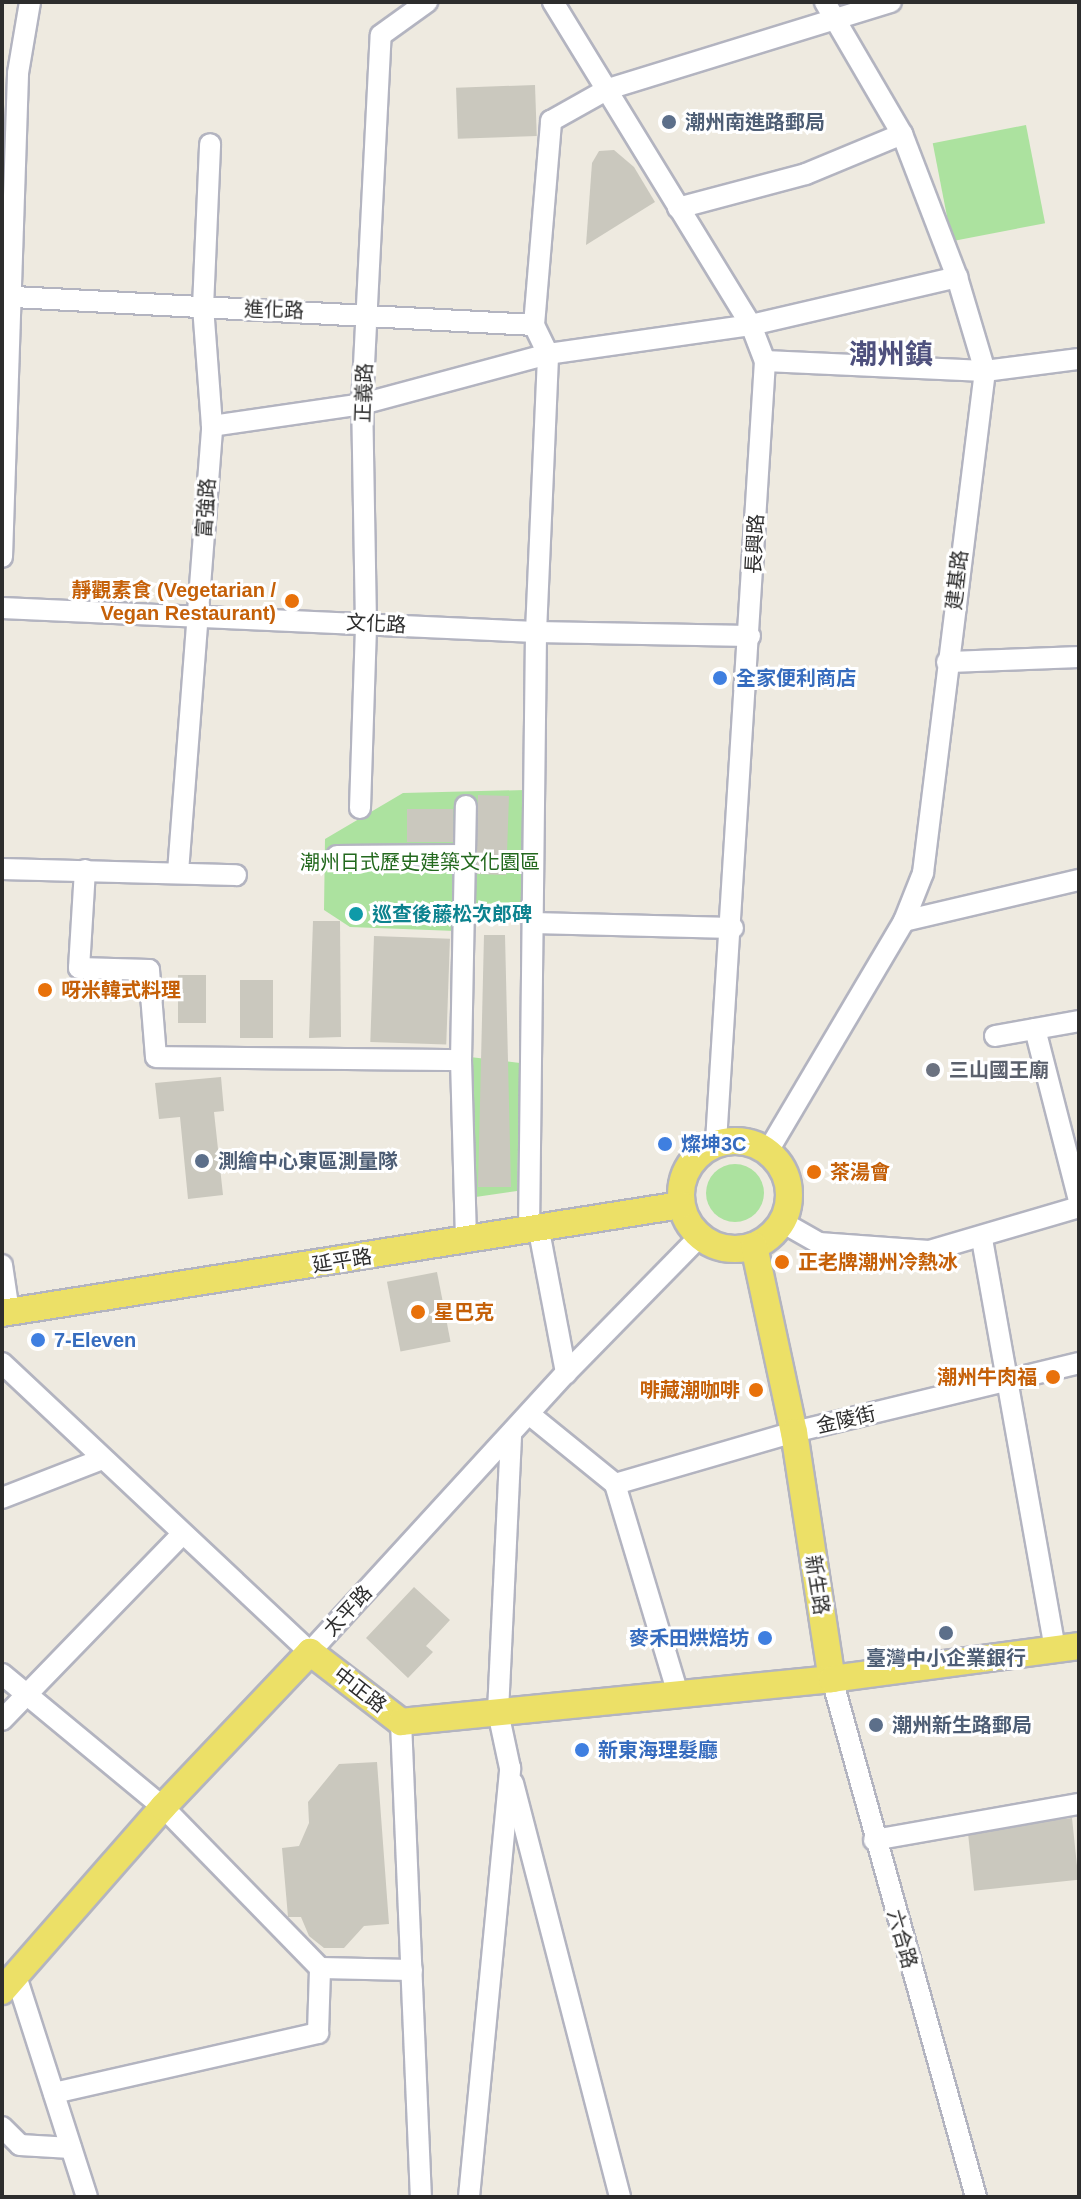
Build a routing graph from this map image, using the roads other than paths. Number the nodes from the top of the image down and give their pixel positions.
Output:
1 (30, 2) edge
2 (427, 2) edge
3 (553, 2) edge
4 (825, 2) edge
5 (891, 2) edge
6 (838, 22) junction
7 (10, 71) edge
8 (608, 89) junction
9 (902, 134) junction
10 (210, 144) dead end
11 (678, 208) junction
12 (957, 277) junction
13 (14, 297) junction
14 (203, 307) junction
15 (367, 313) junction
16 (534, 325) junction
17 (751, 325) junction
18 (548, 354) junction
19 (1079, 359) edge
20 (765, 361) junction
21 (985, 371) junction
22 (362, 404) junction
23 (212, 426) junction
24 (2, 557) edge
25 (2, 608) edge
26 (198, 617) junction
27 (366, 624) junction
28 (536, 632) junction
29 (750, 636) junction
30 (1079, 657) edge
31 (947, 662) junction
32 (466, 806) dead end
33 (360, 808) dead end
34 (465, 855) junction
35 (337, 856) dead end
36 (2, 869) edge
37 (85, 870) junction
38 (178, 872) junction
39 (236, 875) dead end
40 (1079, 880) edge
41 (904, 921) junction
42 (533, 923) junction
43 (733, 928) junction
44 (1079, 1021) edge
45 (1035, 1029) junction
46 (995, 1036) dead end
47 (461, 1060) junction
48 (716, 1143) junction
49 (768, 1151) junction
50 (1079, 1200) edge
51 (681, 1205) junction
52 (1079, 1207) edge
53 (782, 1222) junction
54 (534, 1232) junction
55 (700, 1236) junction
56 (982, 1239) junction
57 (466, 1242) junction
58 (754, 1246) junction
59 (2, 1265) edge
60 (5, 1312) edge
61 (2, 1363) edge
62 (1079, 1363) edge
63 (566, 1373) junction
64 (1009, 1384) junction
65 (529, 1414) junction
66 (794, 1432) junction
67 (511, 1434) junction
68 (100, 1460) junction
69 (615, 1484) junction
70 (2, 1498) edge
71 (181, 1535) junction
72 (1067, 1648) edge
73 (310, 1652) junction
74 (2, 1674) edge
75 (832, 1679) junction
76 (678, 1694) junction
77 (25, 1696) junction
78 (498, 1712) junction
79 (2, 1720) edge
80 (401, 1722) junction
81 (510, 1768) junction
82 (1079, 1804) edge
83 (163, 1807) junction
84 (874, 1840) junction
85 (320, 1968) junction
86 (412, 1970) junction
87 (9, 1984) edge
88 (54, 2093) junction
89 (2, 2127) edge
90 (71, 2148) junction
91 (87, 2197) edge
92 (421, 2197) edge
93 (469, 2197) edge
94 (620, 2197) edge
95 (976, 2197) edge

1 - 7 street
2 - 15 street, 正義路
3 - 8 street, 長興路
4 - 6 street, 建基路
5 - 6 street
6 - 8 street
6 - 9 street, 建基路
7 - 13 street
8 - 11 street, 長興路
8 - 16 street
9 - 11 street
9 - 12 street, 建基路
10 - 14 street, 富強路
11 - 17 street, 長興路
12 - 17 street
12 - 21 street, 建基路
13 - 14 street, 進化路
13 - 24 street
14 - 15 street, 進化路
14 - 23 street, 富強路
15 - 16 street, 進化路
15 - 22 street, 正義路
16 - 18 street
17 - 18 street
17 - 20 street, 長興路
18 - 22 street
18 - 28 street
19 - 21 street
20 - 21 street
20 - 29 street, 長興路
21 - 31 street, 建基路
22 - 23 street
22 - 27 street, 正義路
23 - 26 street, 富強路
25 - 26 street, 文化路
26 - 27 street, 文化路
26 - 38 street, 富強路
27 - 28 street, 文化路
27 - 33 street, 正義路
28 - 29 street, 文化路
28 - 42 street
29 - 43 street, 長興路
30 - 31 street
31 - 41 street, 建基路
32 - 34 street
34 - 35 street
34 - 47 street
36 - 37 street
37 - 38 street
37 - 47 street
38 - 39 street
40 - 41 street
41 - 49 street, 建基路
42 - 43 street
42 - 54 street
43 - 48 street, 長興路
44 - 45 street
45 - 46 street
45 - 50 street
47 - 57 street
48 - 49 main road
48 - 51 main road
49 - 53 main road
51 - 54 main road, 延平路
51 - 55 main road
52 - 56 street
53 - 56 street
53 - 58 main road
54 - 57 main road, 延平路
54 - 63 street
55 - 58 main road
55 - 63 street, 太平路
56 - 64 street
57 - 60 main road, 延平路
58 - 66 main road, 新生路
59 - 60 street
61 - 68 street, 中正路
62 - 64 street, 金陵街
63 - 65 street, 太平路
64 - 66 street, 金陵街
64 - 72 street
65 - 67 street, 太平路
65 - 69 street
66 - 69 street, 金陵街
66 - 75 main road, 新生路
67 - 73 street, 太平路
67 - 78 street
68 - 70 street
68 - 71 street, 中正路
69 - 76 street
71 - 73 street, 中正路
71 - 77 street
72 - 75 main road
73 - 80 main road, 中正路
73 - 83 main road, 太平路
74 - 77 street
75 - 76 main road, 中正路
75 - 84 street, 六合路
76 - 78 main road, 中正路
77 - 79 street
77 - 83 street
78 - 80 main road, 中正路
78 - 81 street
80 - 86 street
81 - 93 street
81 - 94 street
82 - 84 street
83 - 85 street
83 - 87 main road, 太平路
84 - 95 street, 六合路
85 - 86 street
85 - 88 street
86 - 92 street
87 - 88 street
88 - 90 street
89 - 90 street
90 - 91 street

